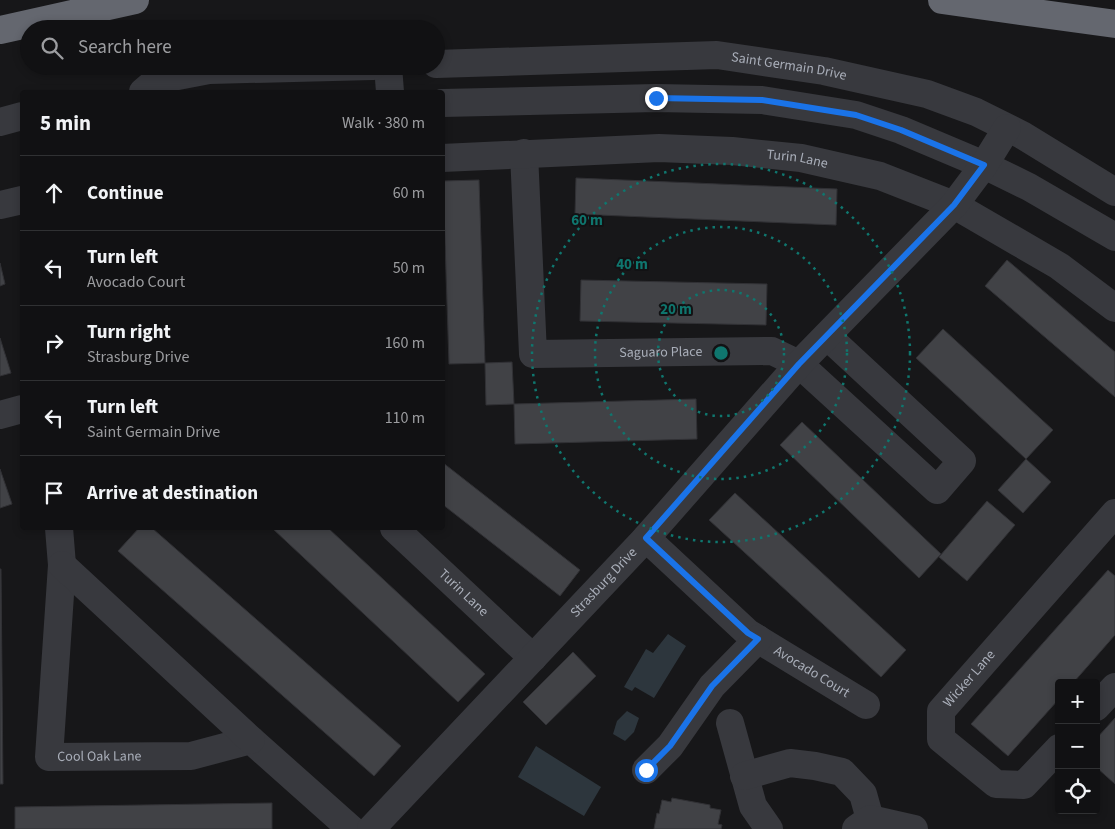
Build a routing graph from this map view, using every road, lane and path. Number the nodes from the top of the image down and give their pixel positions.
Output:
1 (135, 0) edge
2 (942, 0) edge
3 (45, 20) edge
4 (1115, 24) edge
5 (20, 26) edge
6 (0, 30) edge
7 (445, 64) edge
8 (183, 75) edge
9 (389, 75) edge
10 (145, 90) edge
11 (390, 90) edge
12 (445, 103) edge
13 (20, 117) edge
14 (0, 122) edge
15 (1007, 128) junction
16 (524, 153) junction
17 (445, 158) edge
18 (984, 165) junction
19 (1115, 192) edge
20 (20, 200) edge
21 (0, 205) edge
22 (954, 205) junction
23 (1115, 237) edge
24 (1115, 308) edge
25 (827, 336) junction
26 (799, 364) junction
27 (20, 409) edge
28 (0, 415) edge
29 (1115, 514) edge
30 (59, 530) edge
31 (396, 530) edge
32 (646, 538) junction
33 (62, 565) junction
34 (758, 639) junction
35 (533, 658) junction
36 (1115, 687) edge
37 (1100, 703) edge
38 (866, 705) dead end
39 (730, 723) dead end
40 (251, 740) junction
41 (1055, 752) edge
42 (646, 770) dead end
43 (744, 776) junction
44 (863, 824) edge
45 (351, 829) edge
46 (371, 829) edge
47 (769, 829) edge
48 (914, 829) edge

1 - 3 highway
2 - 4 highway
5 - 6 highway
7 - 15 street, Saint Germain Drive
8 - 10 street
9 - 11 street
12 - 18 street
13 - 14 street
15 - 18 street, Strasburg Drive
15 - 19 street, Saint Germain Drive
16 - 17 street, Turin Lane
16 - 22 street, Turin Lane
16 - 26 street, Saguaro Place
18 - 22 street, Strasburg Drive
18 - 23 street
20 - 21 street
22 - 24 street, Turin Lane
22 - 25 street, Strasburg Drive
25 - 26 street, Strasburg Drive
25 - 26 street, Saguaro Place
26 - 32 street, Strasburg Drive
27 - 28 street
29 - 41 street, Wicker Lane
30 - 33 street, Cool Oak Lane
31 - 35 street, Turin Lane
32 - 34 street, Avocado Court
32 - 35 street, Strasburg Drive
33 - 40 street
33 - 40 street, Cool Oak Lane
34 - 38 street, Avocado Court
34 - 42 street
35 - 46 street, Strasburg Drive
36 - 37 street
39 - 43 street
40 - 45 street
43 - 44 street
43 - 47 street
44 - 48 street

